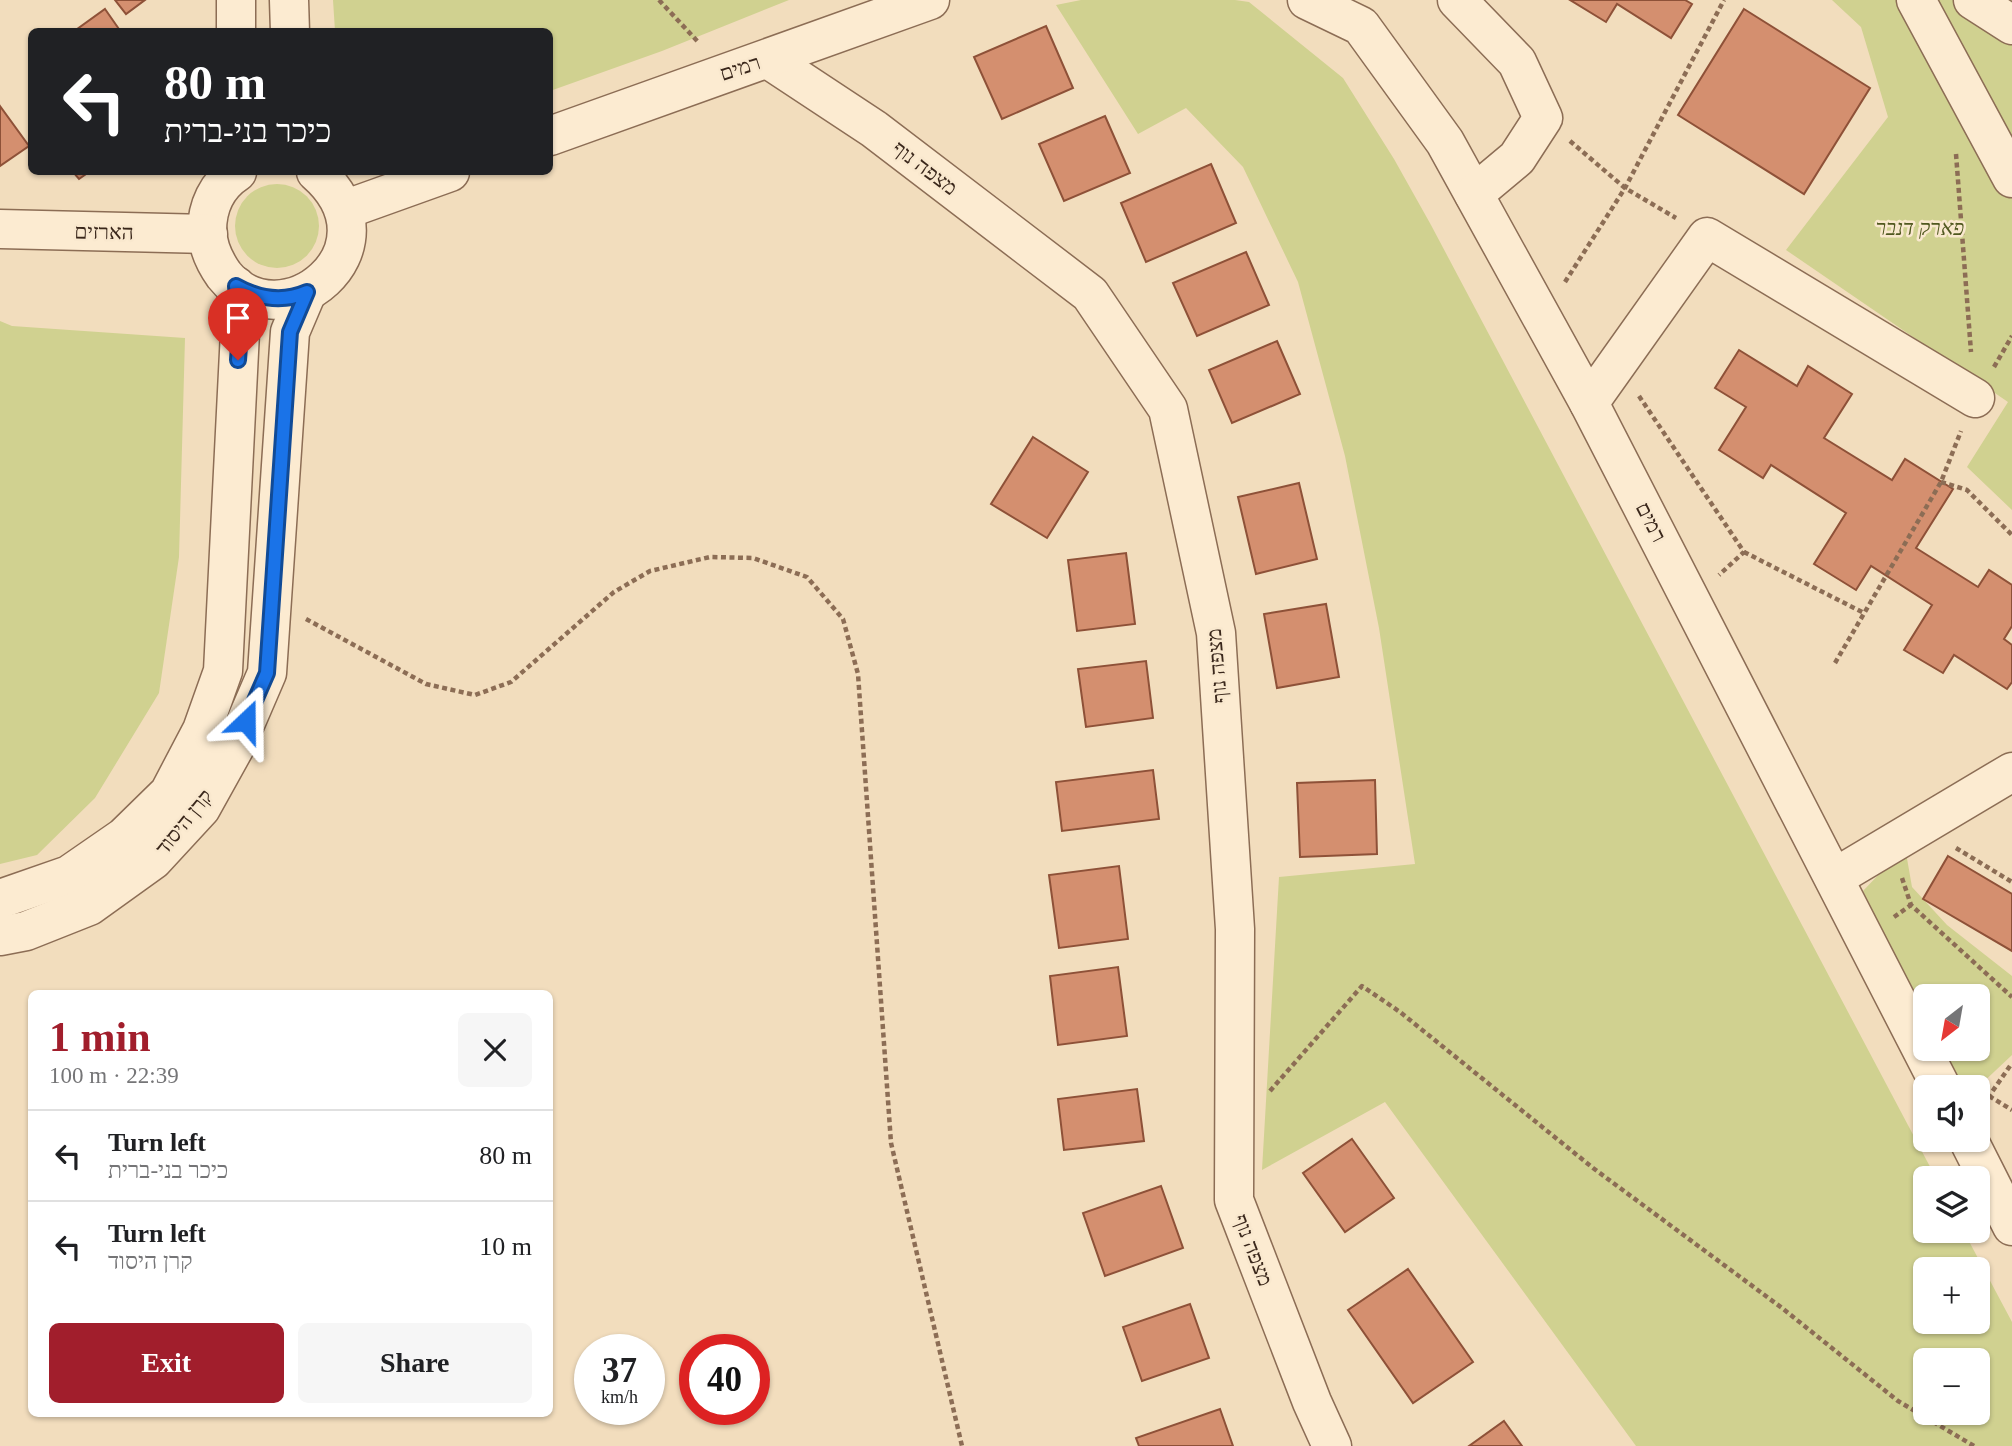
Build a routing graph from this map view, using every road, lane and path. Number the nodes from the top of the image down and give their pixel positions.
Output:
1 (236, 0) edge
2 (289, 0) edge
3 (659, 0) edge
4 (930, 0) edge
5 (1307, 0) edge
6 (1457, 0) edge
7 (1724, 0) edge
8 (1916, 0) edge
9 (1973, 0) edge
10 (2012, 25) edge
11 (236, 28) edge
12 (290, 28) edge
13 (768, 59) junction
14 (725, 72) junction
15 (1543, 118) junction
16 (553, 135) edge
17 (1955, 141) dead end
18 (232, 175) edge
19 (320, 175) edge
20 (442, 175) edge
21 (2012, 178) edge
22 (1625, 188) junction
23 (1474, 194) junction
24 (344, 210) junction
25 (0, 229) edge
26 (208, 234) junction
27 (1707, 237) junction
28 (236, 286) junction
29 (307, 292) junction
30 (1542, 318) junction
31 (1618, 363) junction
32 (1975, 398) junction
33 (1589, 403) junction
34 (1941, 482) junction
35 (2012, 535) edge
36 (1744, 552) junction
37 (272, 600) junction
38 (1691, 600) junction
39 (1864, 613) junction
40 (1835, 663) dead end
41 (2012, 772) edge
42 (1906, 835) junction
43 (1834, 878) junction
44 (2012, 882) edge
45 (0, 899) edge
46 (0, 936) edge
47 (2012, 998) edge
48 (2012, 1063) edge
49 (1935, 1075) edge
50 (1990, 1095) edge
51 (1990, 1097) edge
52 (2012, 1110) edge
53 (1234, 1121) junction
54 (1975, 1152) edge
55 (2012, 1226) edge
56 (962, 1446) edge
57 (1332, 1446) edge
58 (1974, 1446) edge

1 - 11 street
2 - 12 street
3 - 14 path
4 - 13 street, רמים
5 - 23 street, רמים
6 - 15 street
7 - 22 path
8 - 21 street
9 - 10 street
13 - 14 street, רמים
13 - 53 street, מצפה נוף
14 - 16 street, רמים
15 - 22 path
15 - 23 street
17 - 32 path
18 - 26 street
19 - 24 street
20 - 24 street
22 - 27 path
22 - 30 path
23 - 30 street, רמים
24 - 29 street
25 - 26 street, הארזים
26 - 28 street
27 - 31 street
27 - 32 street
28 - 29 street
28 - 45 street, קרן היסוד
29 - 37 street, קרן היסוד
30 - 33 street, רמים
31 - 33 street
31 - 36 path
32 - 34 path
33 - 38 street, רמים
34 - 35 path
34 - 39 path
36 - 38 path
36 - 39 path
37 - 46 street, קרן היסוד
37 - 56 path
38 - 43 street, רמים
39 - 40 path
41 - 42 street
42 - 43 street
42 - 44 path
42 - 47 path
43 - 49 street, רמים
48 - 50 path
51 - 52 path
53 - 57 street, מצפה נוף
53 - 58 path
54 - 55 street

